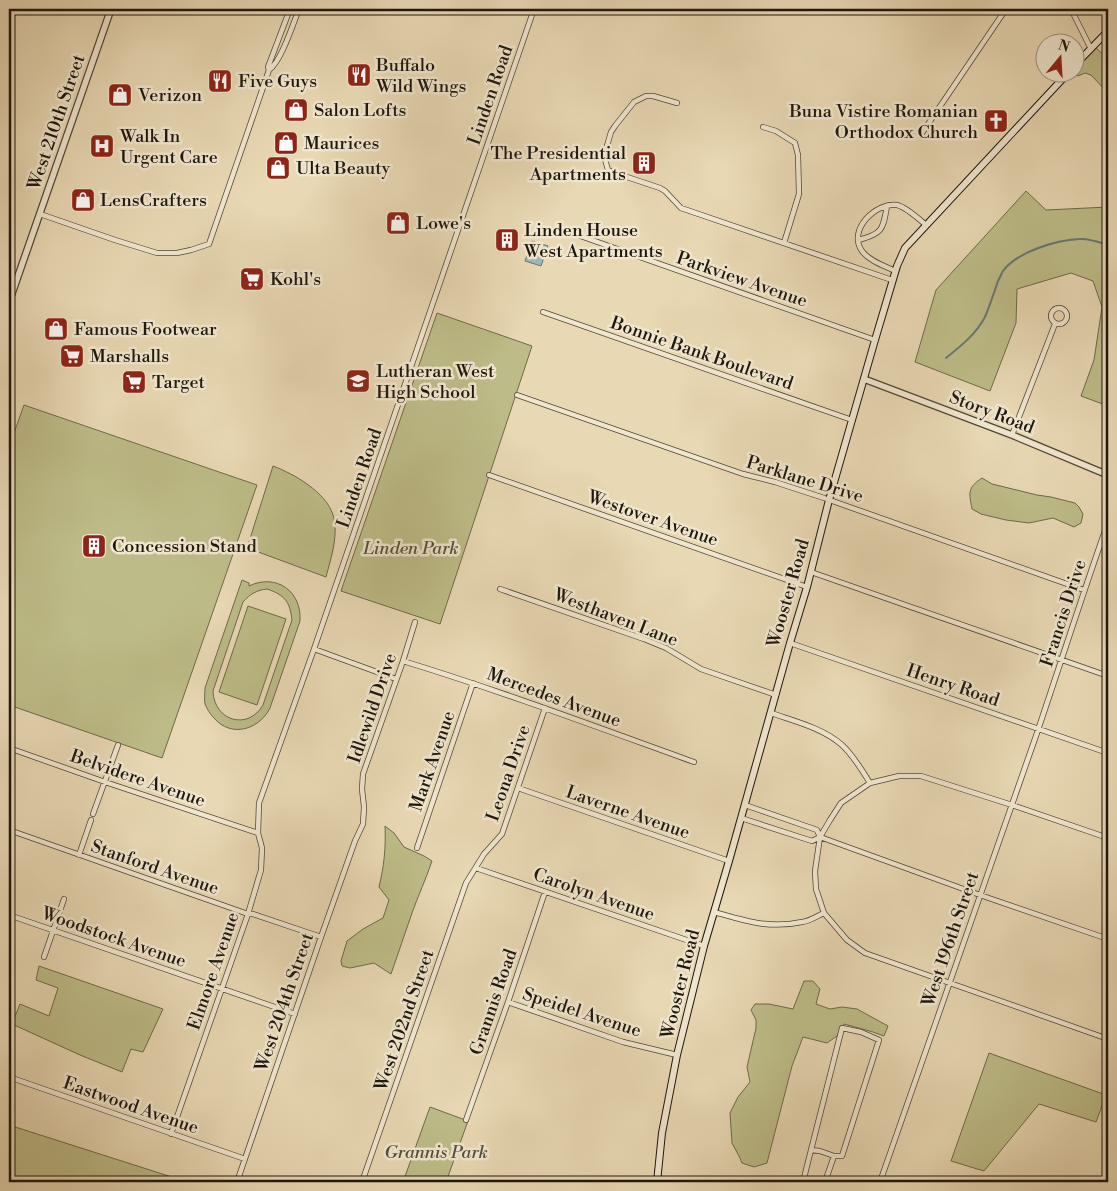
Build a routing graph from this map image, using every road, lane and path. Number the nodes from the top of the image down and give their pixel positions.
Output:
1 (112, 9) edge
2 (290, 9) edge
3 (299, 9) edge
4 (534, 9) edge
5 (1006, 9) edge
6 (1071, 9) edge
7 (1108, 30) edge
8 (1091, 49) junction
9 (1084, 56) edge
10 (269, 70) junction
11 (1060, 82) edge
12 (677, 103) dead end
13 (763, 127) dead end
14 (922, 133) dead end
15 (887, 206) junction
16 (40, 214) junction
17 (926, 225) junction
18 (572, 233) dead end
19 (858, 240) junction
20 (784, 243) junction
21 (895, 271) junction
22 (892, 280) junction
23 (9, 302) edge
24 (543, 312) dead end
25 (1055, 324) dead end
26 (875, 340) junction
27 (864, 379) junction
28 (517, 395) dead end
29 (852, 420) junction
30 (1012, 435) junction
31 (489, 475) dead end
32 (1108, 475) edge
33 (829, 500) junction
34 (1106, 528) dead end
35 (811, 572) junction
36 (807, 586) junction
37 (500, 589) dead end
38 (1084, 590) junction
39 (415, 622) dead end
40 (790, 643) junction
41 (314, 649) junction
42 (1062, 659) junction
43 (403, 661) junction
44 (1108, 676) edge
45 (396, 679) junction
46 (474, 683) junction
47 (776, 695) junction
48 (1046, 706) joint
49 (545, 708) junction
50 (771, 713) junction
51 (1038, 729) junction
52 (118, 745) dead end
53 (9, 748) edge
54 (1108, 753) edge
55 (694, 762) dead end
56 (105, 782) junction
57 (870, 783) junction
58 (518, 788) junction
59 (745, 805) junction
60 (1012, 805) junction
61 (258, 813) joint
62 (93, 814) dead end
63 (741, 818) junction
64 (91, 820) dead end
65 (9, 830) edge
66 (359, 832) joint
67 (258, 833) junction
68 (820, 837) junction
69 (1108, 838) edge
70 (417, 848) dead end
71 (79, 854) junction
72 (729, 862) junction
73 (476, 868) junction
74 (545, 892) junction
75 (980, 895) junction
76 (64, 899) dead end
77 (714, 912) junction
78 (824, 913) junction
79 (248, 914) junction
80 (9, 915) edge
81 (54, 931) junction
82 (320, 937) junction
83 (1108, 939) edge
84 (704, 946) junction
85 (44, 957) dead end
86 (949, 984) junction
87 (221, 989) junction
88 (508, 1002) junction
89 (295, 1014) junction
90 (1108, 1039) edge
91 (677, 1055) junction
92 (9, 1077) edge
93 (466, 1120) dead end
94 (172, 1134) junction
95 (811, 1150) junction
96 (834, 1156) junction
97 (245, 1159) junction
98 (237, 1182) edge
99 (362, 1182) edge
100 (656, 1182) edge
101 (803, 1182) edge
102 (825, 1182) edge
103 (880, 1182) edge

1 - 16 street, West 210th Street
2 - 10 street
3 - 10 street
4 - 41 street, Linden Road
5 - 14 street
6 - 8 street
7 - 8 main road
8 - 9 main road
10 - 16 street
11 - 17 main road, Wooster Road
12 - 20 street
13 - 20 street
15 - 17 street
15 - 19 street
15 - 19 street
16 - 23 street, West 210th Street
17 - 21 main road, Wooster Road
18 - 26 street, Parkview Avenue
19 - 21 street
20 - 22 street
21 - 22 main road, Wooster Road
22 - 26 main road, Wooster Road
24 - 29 street, Bonnie Bank Boulevard
25 - 30 street
26 - 27 main road, Wooster Road
27 - 29 main road, Wooster Road
27 - 30 street, Story Road
28 - 33 street, Parklane Drive
29 - 33 main road, Wooster Road
30 - 32 street, Story Road
31 - 36 street, Westover Avenue
33 - 35 main road, Wooster Road
33 - 38 street, Parklane Drive
34 - 38 street, Francis Drive
35 - 36 main road, Wooster Road
35 - 42 street
36 - 40 main road, Wooster Road
37 - 47 street, Westhaven Lane
38 - 42 street, Francis Drive
39 - 43 street, Idlewild Drive
40 - 47 main road, Wooster Road
40 - 51 street, Henry Road
41 - 45 street
41 - 61 street, Linden Road
42 - 44 street
42 - 48 street, Francis Drive
43 - 45 street, Idlewild Drive
43 - 46 street, Mercedes Avenue
45 - 66 street, Idlewild Drive
46 - 49 street, Mercedes Avenue
46 - 70 street, Mark Avenue
47 - 50 main road, Wooster Road
48 - 51 street, West 196th Street
49 - 55 street, Mercedes Avenue
49 - 58 street, Leona Drive
50 - 57 street
50 - 59 main road, Wooster Road
51 - 54 street, Henry Road
51 - 60 street, West 196th Street
52 - 56 street
53 - 56 street, Belvidere Avenue
56 - 62 street
56 - 67 street, Belvidere Avenue
57 - 60 street
57 - 68 street
58 - 72 street, Laverne Avenue
58 - 73 street, Leona Drive
59 - 63 main road, Wooster Road
59 - 68 street
60 - 69 street
60 - 75 street, West 196th Street
61 - 67 street, Elmore Avenue
63 - 68 street
63 - 72 main road, Wooster Road
64 - 71 street
65 - 71 street, Stanford Avenue
66 - 82 street, West 204th Street
67 - 79 street, Elmore Avenue
68 - 75 street
68 - 78 street
71 - 79 street, Stanford Avenue
72 - 77 main road, Wooster Road
73 - 74 street, Carolyn Avenue
73 - 99 street, West 202nd Street
74 - 84 street, Carolyn Avenue
74 - 88 street, Grannis Road
75 - 83 street
75 - 86 street, West 196th Street
76 - 81 street
77 - 78 street
77 - 84 main road, Wooster Road
78 - 86 street
79 - 82 street, Stanford Avenue
79 - 87 street, Elmore Avenue
80 - 81 street, Woodstock Avenue
81 - 85 street
81 - 87 street, Woodstock Avenue
82 - 89 street, West 204th Street
84 - 91 main road, Wooster Road
86 - 90 street
86 - 103 street, West 196th Street
87 - 89 street, Woodstock Avenue
87 - 94 street, Elmore Avenue
88 - 91 street, Speidel Avenue
88 - 93 street, Grannis Road
89 - 97 street, West 204th Street
91 - 100 main road, Wooster Road
92 - 94 street, Eastwood Avenue
94 - 97 street, Eastwood Avenue
95 - 96 street
95 - 96 street
95 - 101 street
96 - 102 street
97 - 98 street, West 204th Street

